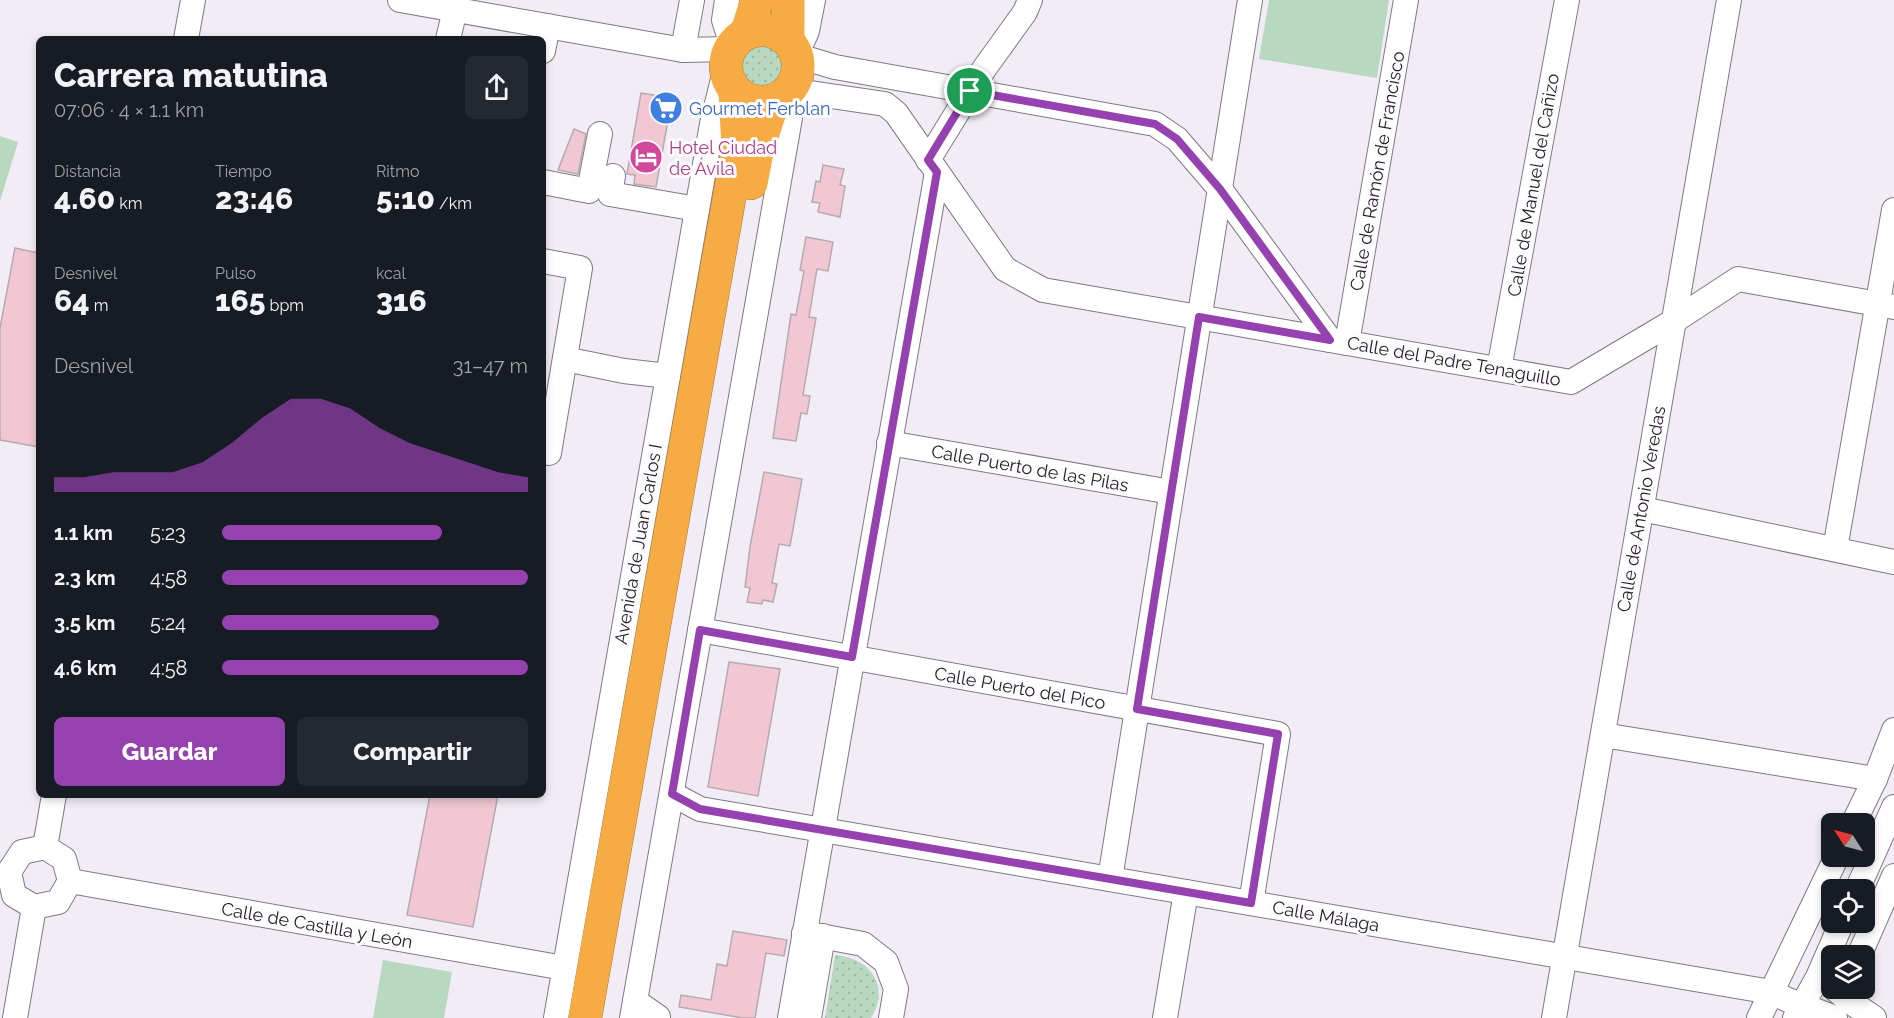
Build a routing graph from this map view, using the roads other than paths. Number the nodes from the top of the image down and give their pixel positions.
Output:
1 (193, 0) edge
2 (400, 0) edge
3 (692, 0) edge
4 (727, 0) edge
5 (757, 0) edge
6 (788, 0) edge
7 (813, 0) edge
8 (1030, 0) edge
9 (1250, 0) edge
10 (1406, 0) edge
11 (1567, 0) edge
12 (1729, 0) edge
13 (455, 10) junction
14 (510, 10) edge
15 (548, 26) junction
16 (187, 36) edge
17 (449, 36) edge
18 (546, 36) edge
19 (683, 50) junction
20 (794, 50) junction
21 (732, 59) junction
22 (970, 91) junction
23 (780, 97) junction
24 (600, 134) dead end
25 (933, 166) junction
26 (613, 176) dead end
27 (546, 183) edge
28 (1220, 189) junction
29 (697, 208) junction
30 (1894, 210) edge
31 (546, 262) edge
32 (1885, 306) edge
33 (1199, 317) junction
34 (1674, 321) junction
35 (1338, 341) junction
36 (565, 359) junction
37 (1499, 369) junction
38 (668, 376) junction
39 (890, 443) junction
40 (546, 453) edge
41 (1171, 492) junction
42 (1642, 509) junction
43 (1835, 549) junction
44 (1894, 562) edge
45 (700, 630) junction
46 (852, 657) junction
47 (1137, 709) junction
48 (1894, 730) edge
49 (1603, 735) junction
50 (1875, 779) junction
51 (672, 794) junction
52 (53, 798) edge
53 (1894, 807) edge
54 (1858, 813) edge
55 (822, 830) junction
56 (45, 847) junction
57 (1832, 867) edge
58 (5, 871) edge
59 (1894, 876) edge
60 (1110, 879) junction
61 (1862, 879) edge
62 (70, 881) junction
63 (1186, 892) junction
64 (1251, 903) junction
65 (34, 908) junction
66 (813, 935) junction
67 (1864, 945) edge
68 (1565, 957) junction
69 (564, 969) junction
70 (1821, 988) edge
71 (1771, 992) junction
72 (1821, 996) edge
73 (1833, 999) edge
74 (1846, 999) edge
75 (634, 1010) edge
76 (1795, 1014) edge
77 (1831, 1017) edge
78 (15, 1018) edge
79 (556, 1018) edge
80 (585, 1018) edge
81 (607, 1018) edge
82 (658, 1018) edge
83 (790, 1018) edge
84 (808, 1018) edge
85 (892, 1018) edge
86 (1165, 1018) edge
87 (1554, 1018) edge
88 (1759, 1018) edge
89 (1874, 1018) edge

1 - 16 street
2 - 13 street
3 - 19 street
4 - 21 street, Avenida de Juan Carlos I
5 - 21 highway, Avenida de Juan Carlos I
6 - 20 highway
7 - 20 street
8 - 22 street
9 - 28 street
10 - 35 street, Calle de Ramón de Francisco
11 - 37 street, Calle de Manuel del Cañizo
12 - 34 street, Calle de Antonio Veredas
13 - 14 street
13 - 17 street
14 - 15 street
15 - 18 street
15 - 19 street
19 - 21 street
20 - 21 highway
20 - 22 street
20 - 23 highway
21 - 23 highway
21 - 29 street, Avenida de Juan Carlos I
21 - 80 highway, Avenida de Juan Carlos I
22 - 25 street
22 - 28 street
23 - 25 street, Calle del Padre Tenaguillo
23 - 45 street
23 - 81 highway
24 - 27 street
25 - 33 street, Calle del Padre Tenaguillo
25 - 39 street
26 - 29 street
28 - 33 street
28 - 35 street
29 - 38 street, Avenida de Juan Carlos I
30 - 32 street
31 - 36 street
32 - 34 street, Calle del Padre Tenaguillo
32 - 43 street
33 - 35 street, Calle del Padre Tenaguillo
33 - 41 street
34 - 37 street, Calle del Padre Tenaguillo
34 - 42 street, Calle de Antonio Veredas
35 - 37 street, Calle del Padre Tenaguillo
36 - 38 street
36 - 40 street
38 - 69 street, Avenida de Juan Carlos I
39 - 41 street, Calle Puerto de las Pilas
39 - 46 street
41 - 47 street
42 - 43 street
42 - 49 street, Calle de Antonio Veredas
43 - 44 street
45 - 46 street, Calle Puerto del Pico
45 - 51 street
46 - 47 street, Calle Puerto del Pico
46 - 55 street
47 - 60 street
47 - 64 street, Calle Puerto del Pico
48 - 50 street
49 - 50 street
49 - 68 street, Calle de Antonio Veredas
50 - 54 street
51 - 55 street, Calle Málaga
51 - 75 street
52 - 56 street
53 - 61 street
55 - 60 street, Calle Málaga
55 - 66 street
56 - 58 street
56 - 62 street
57 - 71 street
58 - 65 street
59 - 67 street
60 - 63 street, Calle Málaga
62 - 65 street
62 - 69 street, Calle de Castilla y León
63 - 64 street, Calle Málaga
63 - 86 street
64 - 68 street, Calle Málaga
65 - 78 street
66 - 83 street
66 - 84 street
66 - 85 street
68 - 71 street, Calle Málaga
68 - 87 street, Calle de Antonio Veredas
69 - 79 street, Avenida de Juan Carlos I
70 - 71 street, Calle Málaga
71 - 76 street, Calle Málaga
71 - 88 street
72 - 76 street
73 - 77 street
74 - 89 street
75 - 82 street
76 - 77 street, Calle Málaga

